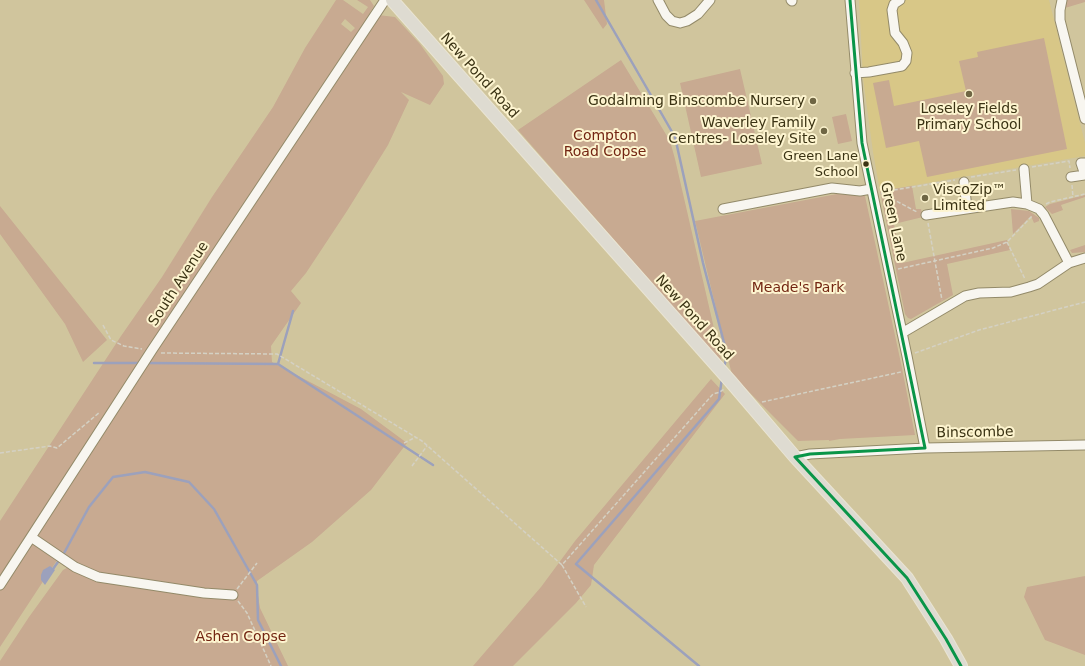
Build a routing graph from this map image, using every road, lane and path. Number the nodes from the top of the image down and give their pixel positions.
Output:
1 (385, 0) edge
2 (392, 0) edge
3 (658, 0) edge
4 (710, 0) edge
5 (850, 0) edge
6 (900, 0) edge
7 (1062, 0) edge
8 (855, 73) junction
9 (1082, 96) edge
10 (1085, 119) edge
11 (1085, 163) edge
12 (1024, 169) junction
13 (1071, 177) junction
14 (963, 180) junction
15 (871, 189) junction
16 (1085, 194) edge
17 (1073, 197) junction
18 (1027, 204) junction
19 (967, 208) junction
20 (722, 209) dead end
21 (1038, 209) junction
22 (926, 215) junction
23 (1007, 242) junction
24 (1085, 258) edge
25 (935, 261) junction
26 (1069, 263) junction
27 (889, 271) junction
28 (1029, 287) junction
29 (1085, 302) edge
30 (944, 308) junction
31 (103, 325) dead end
32 (902, 333) junction
33 (151, 351) junction
34 (907, 356) junction
35 (909, 367) junction
36 (720, 392) dead end
37 (104, 409) dead end
38 (754, 409) junction
39 (416, 437) junction
40 (404, 443) dead end
41 (1085, 445) edge
42 (427, 446) junction
43 (926, 448) junction
44 (0, 453) edge
45 (795, 458) junction
46 (412, 466) dead end
47 (31, 537) junction
48 (257, 563) dead end
49 (562, 565) junction
50 (0, 585) edge
51 (233, 595) junction
52 (586, 607) dead end
53 (271, 666) edge
54 (961, 666) edge

1 - 33 street, South Avenue
2 - 38 main road, New Pond Road
3 - 4 street
5 - 8 street, Green Lane
6 - 8 street
7 - 9 street
8 - 15 street, Green Lane
9 - 10 street
11 - 13 street
12 - 13 path
12 - 14 path
12 - 18 street
13 - 17 path
14 - 19 street
14 - 22 path
15 - 20 street
15 - 27 street, Green Lane
16 - 17 path
17 - 21 path
18 - 19 street
18 - 21 street
19 - 22 street
21 - 23 path
21 - 26 street
22 - 25 path
23 - 25 path
23 - 28 path
24 - 26 street
25 - 27 path
25 - 30 path
26 - 28 street
27 - 32 street, Green Lane
28 - 30 street
29 - 34 path
30 - 32 street
31 - 33 path
32 - 34 street, Green Lane
33 - 39 path
33 - 47 street, South Avenue
34 - 35 street, Green Lane
35 - 38 path
35 - 43 street, Green Lane
36 - 49 path
37 - 44 path
38 - 45 main road, New Pond Road
39 - 40 path
39 - 42 path
41 - 43 street, Binscombe
42 - 46 path
42 - 49 path
43 - 45 street, Binscombe
45 - 54 main road, New Pond Road
47 - 50 street, South Avenue
47 - 51 street
48 - 51 path
49 - 52 path
51 - 53 path

